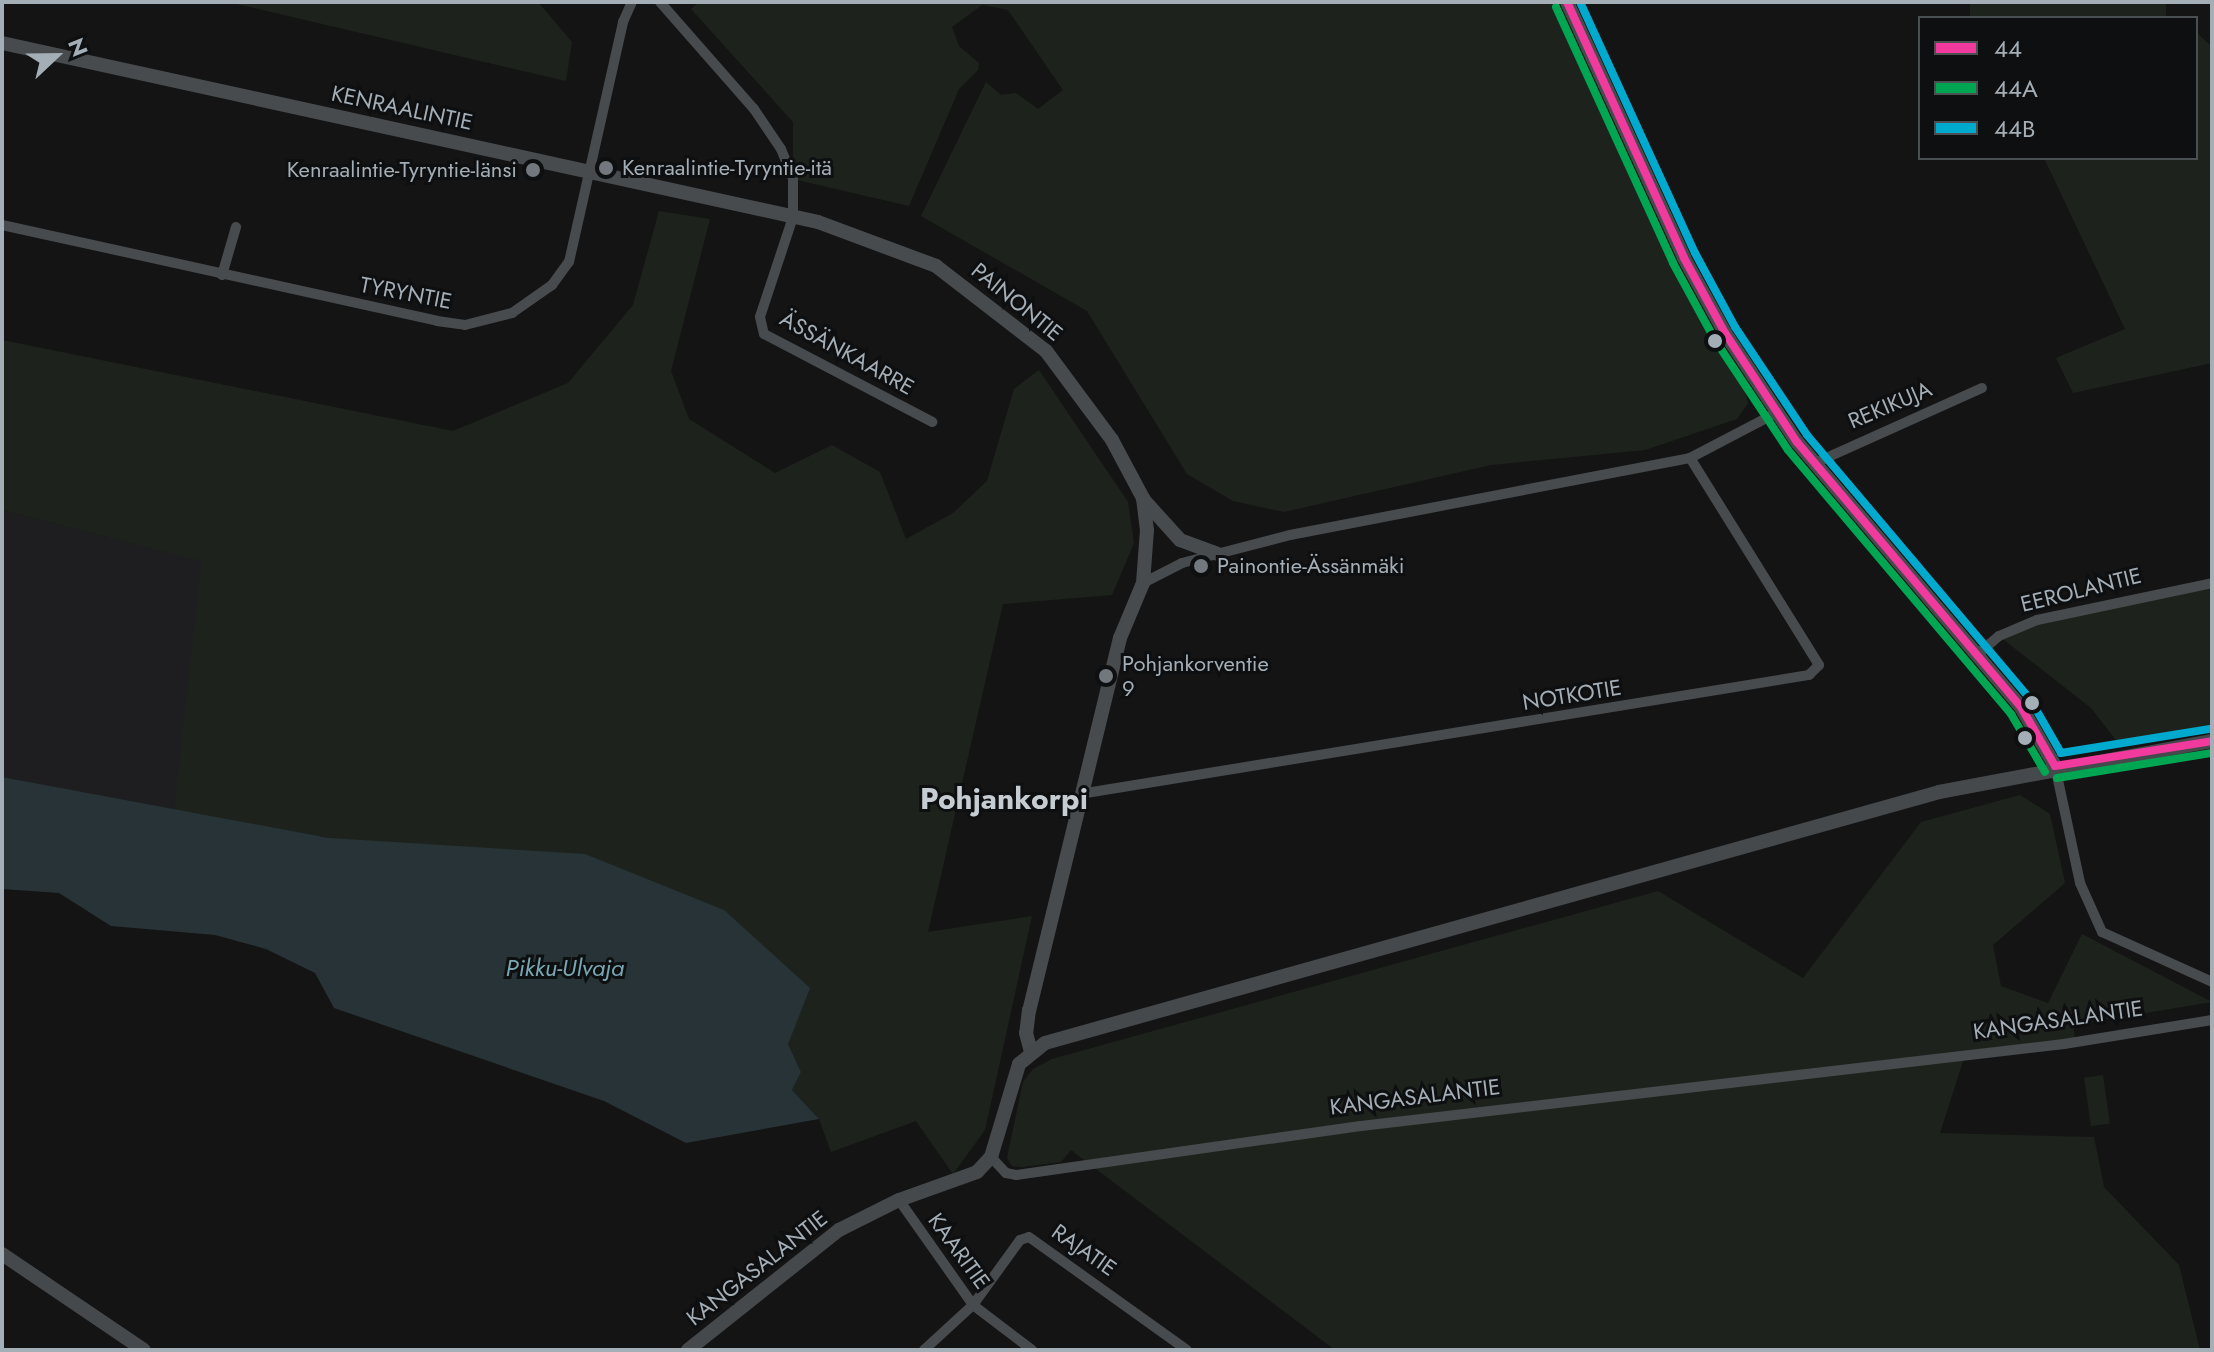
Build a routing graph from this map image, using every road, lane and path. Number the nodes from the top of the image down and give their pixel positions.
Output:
1 (632, 2) edge
2 (660, 2) edge
3 (1567, 2) edge
4 (2, 43) edge
5 (588, 172) junction
6 (793, 217) junction
7 (2, 225) edge
8 (236, 227) dead end
9 (222, 275) junction
10 (1982, 388) dead end
11 (1778, 412) junction
12 (932, 422) dead end
13 (1690, 458) junction
14 (1815, 463) junction
15 (1143, 498) junction
16 (1218, 554) junction
17 (1143, 583) junction
18 (2212, 583) edge
19 (1977, 655) junction
20 (2212, 741) edge
21 (2055, 766) junction
22 (1086, 793) junction
23 (2212, 982) edge
24 (2212, 1020) edge
25 (1031, 1052) junction
26 (991, 1157) junction
27 (899, 1200) junction
28 (2, 1254) edge
29 (973, 1305) junction
30 (144, 1350) edge
31 (688, 1350) edge
32 (924, 1350) edge
33 (1032, 1350) edge
34 (1187, 1350) edge

1 - 5 street, TYRYNTIE
2 - 6 street
3 - 11 street
4 - 5 street, KENRAALINTIE
5 - 6 street, KENRAALINTIE
5 - 9 street, TYRYNTIE
6 - 12 street, ÄSSÄNKAARRE
6 - 15 street, PAINONTIE
7 - 9 street, TYRYNTIE
8 - 9 street
10 - 14 street, REKIKUJA
11 - 13 street
11 - 14 street
13 - 16 street
13 - 22 street, NOTKOTIE
14 - 19 street
15 - 16 street
15 - 17 street, PAINONTIE
16 - 17 street
17 - 22 street
18 - 19 street, EEROLANTIE
19 - 21 street
20 - 21 main road
21 - 23 street
21 - 25 main road
22 - 25 street
24 - 26 street, KANGASALANTIE
25 - 26 main road
26 - 27 main road, KANGASALANTIE
27 - 29 street, KAARITIE
27 - 31 main road, KANGASALANTIE
28 - 30 main road
29 - 32 street
29 - 33 street, KAARITIE
29 - 34 street, RAJATIE

